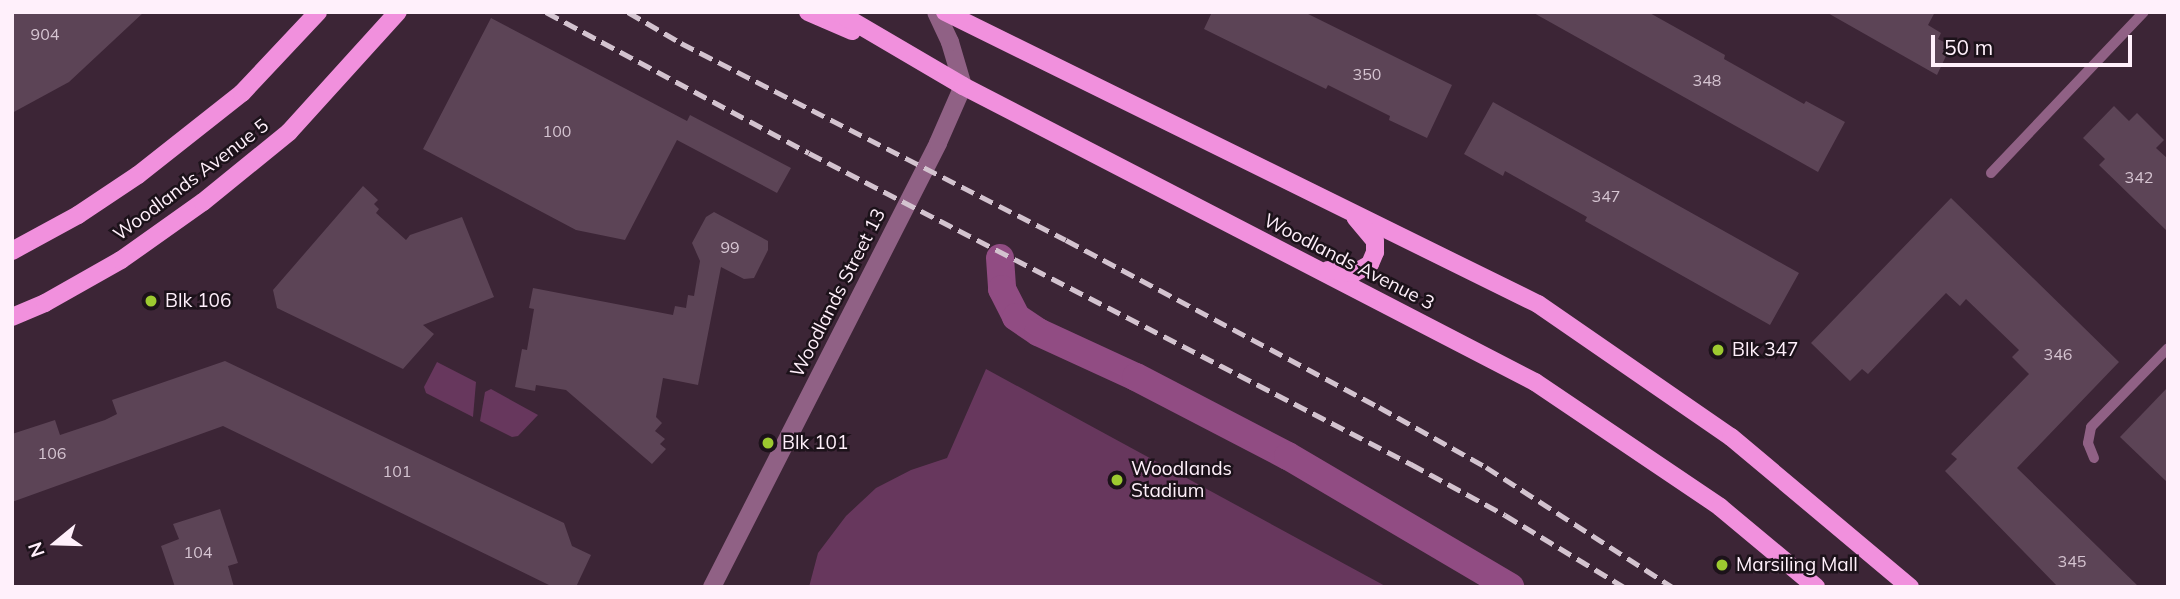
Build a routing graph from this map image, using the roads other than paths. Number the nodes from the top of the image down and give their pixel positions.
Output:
1 (318, 12) edge
2 (398, 12) edge
3 (808, 12) edge
4 (837, 12) edge
5 (936, 12) edge
6 (945, 12) edge
7 (2144, 12) edge
8 (919, 60) junction
9 (962, 86) junction
10 (1991, 173) dead end
11 (1349, 211) junction
12 (12, 251) edge
13 (1318, 269) junction
14 (12, 317) edge
15 (2168, 348) edge
16 (2094, 458) dead end
17 (712, 587) edge
18 (1816, 587) edge
19 (1910, 587) edge

1 - 12 main road, Woodlands Avenue 5
2 - 14 main road, Woodlands Avenue 5
3 - 8 main road
4 - 8 main road, Woodlands Avenue 3
5 - 9 street
6 - 11 main road
7 - 10 lane
8 - 9 main road, Woodlands Avenue 3
9 - 13 main road, Woodlands Avenue 3
9 - 17 street, Woodlands Street 13
11 - 13 main road
11 - 19 main road
13 - 18 main road, Woodlands Avenue 3
15 - 16 lane

